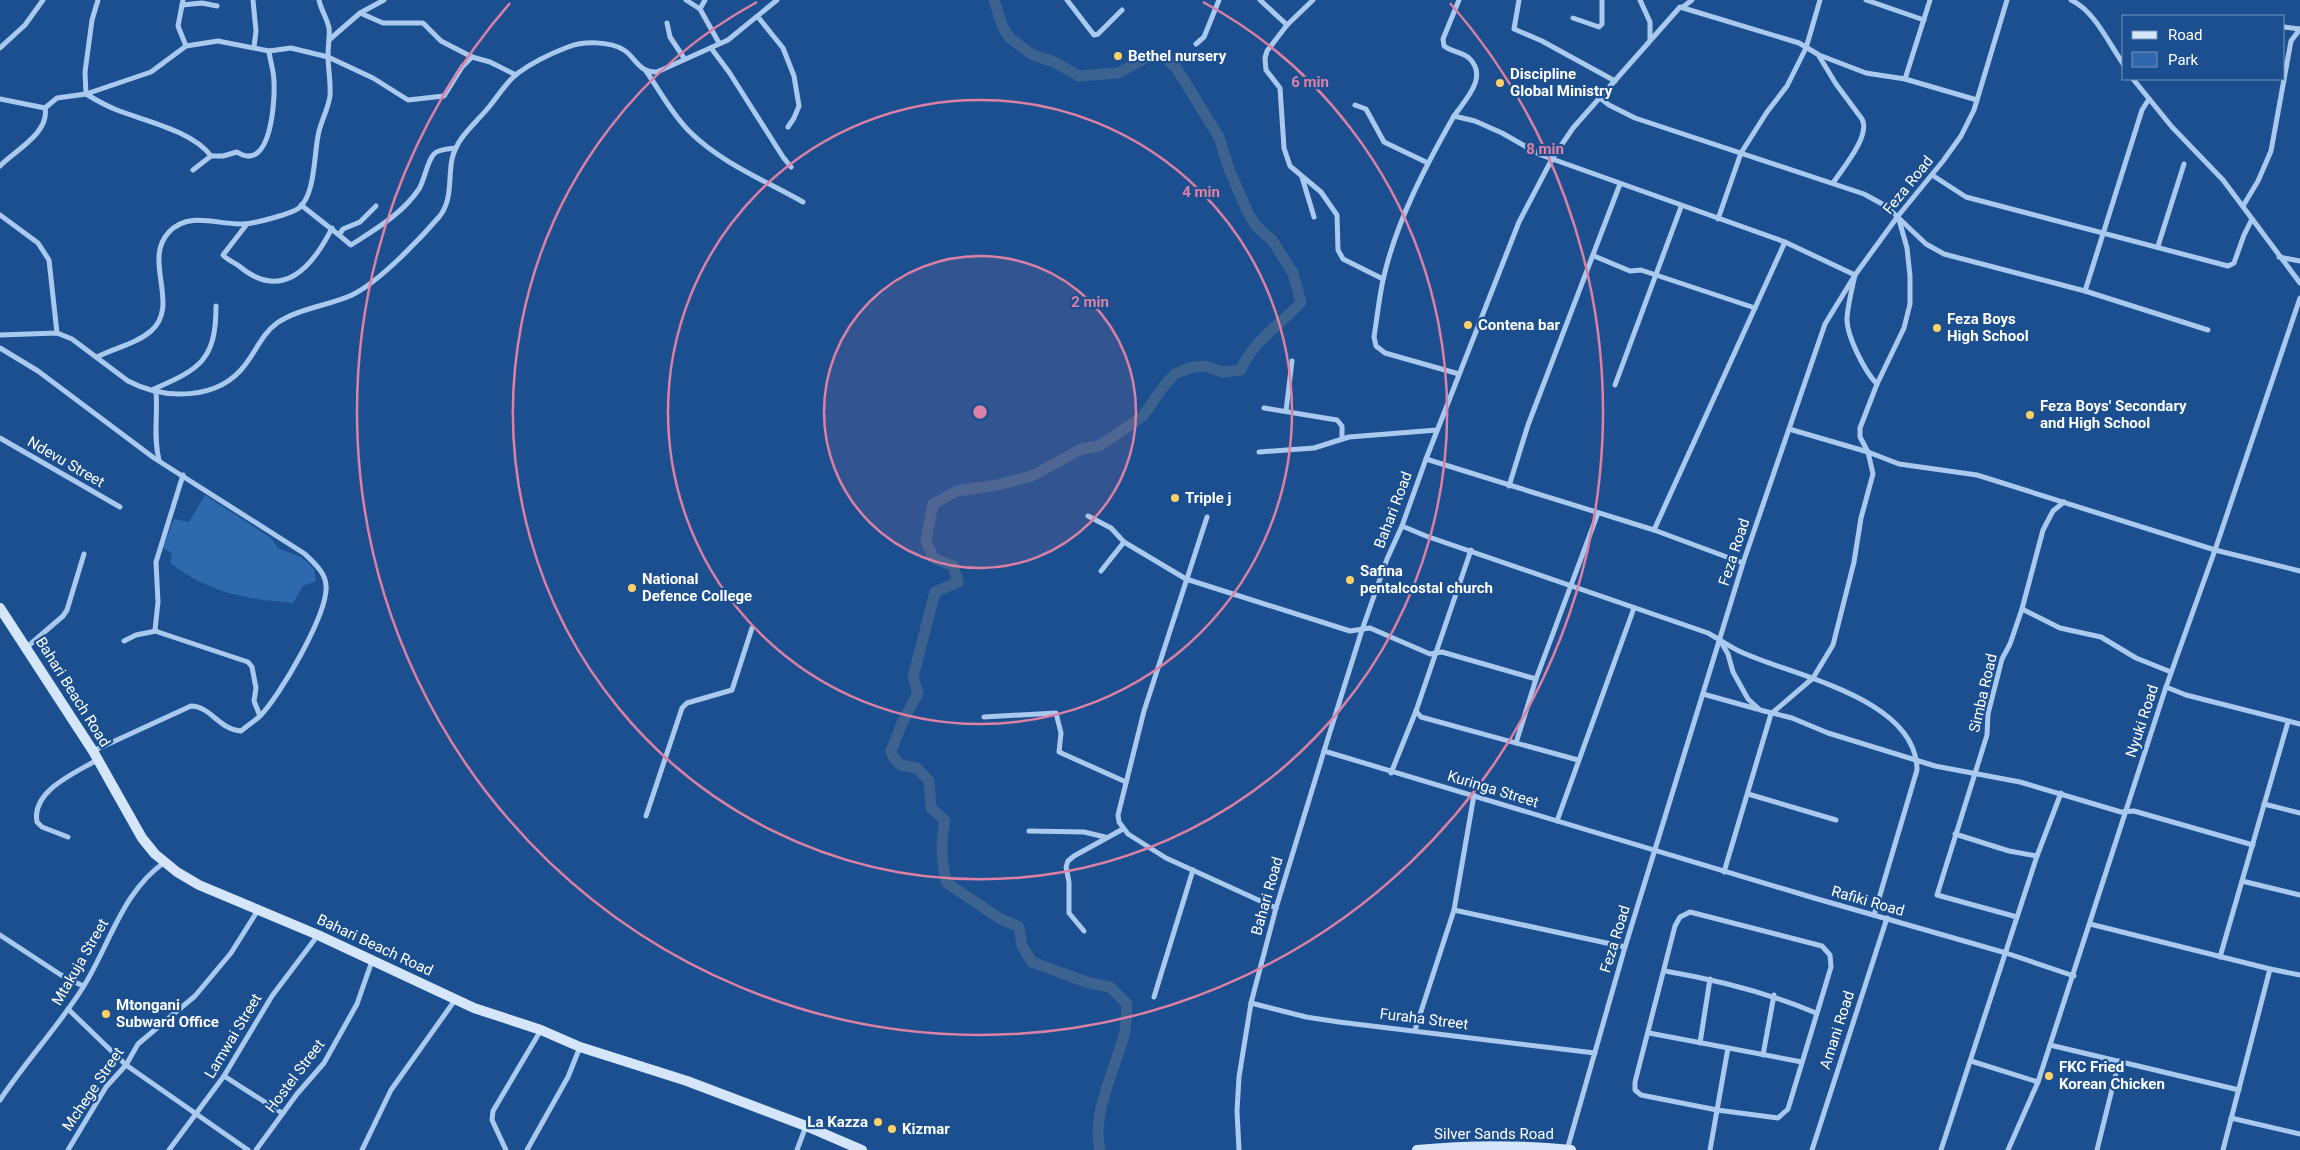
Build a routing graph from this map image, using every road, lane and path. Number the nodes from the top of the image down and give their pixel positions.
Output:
1 (43, 0) edge
2 (98, 0) edge
3 (253, 0) edge
4 (319, 0) edge
5 (384, 0) edge
6 (686, 0) edge
7 (705, 0) edge
8 (777, 0) edge
9 (1067, 0) edge
10 (1219, 0) edge
11 (1260, 0) edge
12 (1313, 0) edge
13 (1459, 0) edge
14 (1519, 0) edge
15 (1602, 0) edge
16 (1640, 0) edge
17 (1692, 0) edge
18 (1820, 0) edge
19 (1866, 0) edge
20 (1930, 0) edge
21 (2007, 0) edge
22 (2070, 0) edge
23 (182, 2) edge
24 (218, 6) dead end
25 (1683, 7) junction
26 (700, 9) junction
27 (1122, 10) dead end
28 (360, 13) junction
29 (758, 17) junction
30 (1574, 18) dead end
31 (1924, 20) junction
32 (667, 23) dead end
33 (1287, 25) junction
34 (2285, 27) edge
35 (2300, 29) edge
36 (1650, 39) junction
37 (329, 40) junction
38 (719, 44) junction
39 (1196, 44) dead end
40 (186, 46) junction
41 (254, 47) junction
42 (0, 48) edge
43 (711, 48) junction
44 (1806, 48) junction
45 (269, 51) junction
46 (1819, 55) junction
47 (328, 56) junction
48 (472, 57) junction
49 (684, 58) junction
50 (2122, 62) edge
51 (646, 71) junction
52 (2285, 74) edge
53 (516, 75) junction
54 (1905, 79) junction
55 (2134, 80) edge
56 (2284, 80) edge
57 (1615, 81) junction
58 (86, 94) junction
59 (1600, 98) junction
60 (0, 99) edge
61 (2149, 99) junction
62 (1977, 100) junction
63 (1355, 105) dead end
64 (45, 108) junction
65 (1454, 116) junction
66 (788, 127) dead end
67 (456, 148) junction
68 (1740, 153) junction
69 (211, 156) junction
70 (1552, 159) junction
71 (1428, 163) junction
72 (2184, 164) dead end
73 (0, 166) edge
74 (791, 167) dead end
75 (193, 170) dead end
76 (1932, 175) junction
77 (1302, 177) junction
78 (1833, 183) junction
79 (1620, 184) junction
80 (803, 202) dead end
81 (301, 205) junction
82 (376, 206) dead end
83 (2243, 206) junction
84 (1681, 207) junction
85 (0, 215) edge
86 (1898, 216) junction
87 (1314, 217) dead end
88 (1718, 219) junction
89 (2252, 219) junction
90 (248, 224) junction
91 (332, 228) junction
92 (2104, 233) junction
93 (339, 235) junction
94 (1784, 242) junction
95 (2158, 246) junction
96 (1594, 256) junction
97 (2279, 257) junction
98 (2300, 261) edge
99 (1656, 275) junction
100 (1855, 275) junction
101 (1383, 280) junction
102 (2300, 283) edge
103 (2085, 291) junction
104 (2300, 298) edge
105 (216, 306) dead end
106 (1755, 308) junction
107 (2208, 330) dead end
108 (57, 333) junction
109 (0, 335) edge
110 (0, 348) edge
111 (96, 357) junction
112 (1292, 361) dead end
113 (1459, 374) junction
114 (1877, 384) junction
115 (1615, 386) dead end
116 (152, 389) junction
117 (1264, 408) dead end
118 (1286, 411) junction
119 (1789, 429) junction
120 (1437, 430) junction
121 (0, 438) edge
122 (1342, 439) junction
123 (1259, 452) dead end
124 (1868, 452) junction
125 (1426, 459) junction
126 (159, 460) junction
127 (183, 476) junction
128 (1508, 486) junction
129 (2064, 502) junction
130 (120, 507) dead end
131 (1598, 513) junction
132 (1088, 516) dead end
133 (1207, 516) dead end
134 (1402, 526) junction
135 (1654, 530) junction
136 (1124, 542) junction
137 (1471, 550) junction
138 (2215, 550) junction
139 (84, 554) dead end
140 (1743, 563) junction
141 (2300, 564) edge
142 (1101, 571) dead end
143 (2299, 571) edge
144 (1186, 579) junction
145 (1572, 586) junction
146 (0, 608) edge
147 (1634, 608) junction
148 (2022, 609) junction
149 (752, 628) dead end
150 (1362, 630) junction
151 (156, 631) junction
152 (1720, 640) junction
153 (124, 641) dead end
154 (27, 647) junction
155 (1436, 653) junction
156 (2171, 672) junction
157 (1813, 678) junction
158 (1536, 679) junction
159 (2166, 686) junction
160 (1703, 694) junction
161 (1760, 710) junction
162 (1416, 711) junction
163 (1771, 714) junction
164 (260, 716) junction
165 (984, 717) dead end
166 (2288, 722) junction
167 (2300, 724) edge
168 (1516, 742) junction
169 (1324, 751) junction
170 (95, 755) junction
171 (1578, 760) junction
172 (1917, 760) junction
173 (1391, 773) junction
174 (1974, 774) junction
175 (1126, 782) junction
176 (2061, 793) junction
177 (1748, 794) junction
178 (1474, 795) junction
179 (2264, 804) junction
180 (2127, 812) junction
181 (2300, 813) edge
182 (646, 816) dead end
183 (1836, 820) dead end
184 (1556, 821) junction
185 (1123, 829) junction
186 (1029, 830) dead end
187 (1955, 834) junction
188 (1105, 837) junction
189 (68, 838) dead end
190 (2252, 845) junction
191 (1655, 850) junction
192 (2037, 856) junction
193 (165, 862) junction
194 (1193, 870) junction
195 (1724, 872) junction
196 (2242, 881) junction
197 (2300, 896) edge
198 (1276, 908) junction
199 (258, 910) junction
200 (1454, 910) junction
201 (1874, 915) junction
202 (2017, 917) junction
203 (1887, 918) junction
204 (2090, 924) junction
205 (1084, 931) dead end
206 (0, 935) edge
207 (318, 936) junction
208 (1625, 948) junction
209 (2006, 953) junction
210 (2220, 957) junction
211 (372, 960) junction
212 (2270, 970) junction
213 (1665, 971) junction
214 (2300, 975) edge
215 (2074, 976) junction
216 (1710, 979) junction
217 (84, 986) junction
218 (1774, 996) junction
219 (1154, 997) dead end
220 (456, 1000) junction
221 (1251, 1003) junction
222 (68, 1009) junction
223 (1816, 1013) junction
224 (541, 1030) junction
225 (1415, 1030) junction
226 (1649, 1033) junction
227 (1700, 1043) junction
228 (2050, 1045) junction
229 (580, 1047) junction
230 (1728, 1048) junction
231 (1595, 1053) junction
232 (1763, 1054) junction
233 (1971, 1061) junction
234 (2119, 1061) junction
235 (1802, 1062) junction
236 (126, 1065) junction
237 (224, 1076) junction
238 (2038, 1082) junction
239 (2239, 1090) junction
240 (0, 1100) edge
241 (1717, 1110) junction
242 (282, 1114) junction
243 (196, 1116) junction
244 (2231, 1118) junction
245 (806, 1126) junction
246 (2300, 1134) edge
247 (68, 1150) edge
248 (169, 1150) edge
249 (248, 1150) edge
250 (256, 1150) edge
251 (362, 1150) edge
252 (506, 1150) edge
253 (527, 1150) edge
254 (797, 1150) edge
255 (862, 1150) edge
256 (1239, 1150) edge
257 (1417, 1150) edge
258 (1567, 1150) edge
259 (1571, 1150) edge
260 (1710, 1150) edge
261 (1812, 1150) edge
262 (1942, 1150) edge
263 (2008, 1150) edge
264 (2097, 1150) edge
265 (2223, 1150) edge

1 - 42 street
2 - 58 street
3 - 41 street
4 - 37 street
5 - 28 street
6 - 26 street
7 - 26 street
8 - 29 street
9 - 27 street
10 - 39 street
11 - 33 street
12 - 33 street
13 - 65 street
14 - 57 street
15 - 30 street
16 - 36 street
17 - 25 street, Bahari Road
18 - 44 street
19 - 31 street
20 - 31 street
21 - 62 street, Feza Road
22 - 50 street
23 - 24 street
23 - 40 street
25 - 36 street, Bahari Road
25 - 44 street
26 - 38 street
28 - 37 street
28 - 48 street
29 - 38 street
29 - 66 street
31 - 54 street
32 - 49 street
33 - 77 street
34 - 35 street
35 - 52 street
36 - 57 street, Bahari Road
37 - 47 street
38 - 43 street
40 - 41 street
40 - 58 street
41 - 45 street
43 - 49 street
43 - 74 street
44 - 46 street
44 - 68 street
45 - 47 street
45 - 69 street
46 - 54 street
46 - 78 street
47 - 48 street
47 - 81 street
48 - 53 street
49 - 51 street
51 - 53 street
51 - 80 street
53 - 67 street
54 - 62 street
55 - 61 street
56 - 83 street
57 - 59 street, Bahari Road
58 - 64 street
58 - 69 street
59 - 68 street
59 - 70 street, Bahari Road
60 - 64 street
61 - 83 street
61 - 92 street
62 - 76 street, Feza Road
63 - 71 street
64 - 73 street
65 - 70 street
65 - 71 street
67 - 93 street
67 - 116 street
68 - 78 street
68 - 88 street
69 - 75 street
70 - 79 street
70 - 113 street, Bahari Road
71 - 101 street
72 - 95 street
76 - 86 street, Feza Road
76 - 92 street
77 - 87 street
77 - 101 street
78 - 86 street
79 - 84 street
79 - 96 street
81 - 90 street
81 - 91 street
82 - 93 street
83 - 89 street
84 - 88 street
84 - 99 street
85 - 108 street
86 - 100 street, Feza Road
86 - 103 street
86 - 114 street
88 - 94 street
89 - 95 street
89 - 97 street
90 - 91 street
90 - 111 street
91 - 93 street
92 - 95 street
92 - 103 street
94 - 100 street
94 - 106 street
96 - 99 street
96 - 128 street
97 - 98 street
97 - 102 street
99 - 106 street
99 - 115 street
100 - 114 street
100 - 119 street, Feza Road
101 - 113 street
103 - 107 street
104 - 138 street, Nyuki Road
105 - 116 street
106 - 135 street
108 - 109 street
108 - 111 street
110 - 126 street
111 - 116 street
112 - 118 street
113 - 120 street, Bahari Road
114 - 124 street
116 - 126 street
117 - 118 street
118 - 122 street
119 - 124 street
119 - 140 street, Feza Road
120 - 122 street
120 - 125 street, Bahari Road
121 - 130 street, Ndevu Street
122 - 123 street
124 - 129 street
124 - 157 street
125 - 128 street
125 - 134 street, Bahari Road
126 - 127 street
127 - 151 street
127 - 164 street
128 - 131 street
129 - 138 street
129 - 148 street, Simba Road
131 - 135 street
131 - 145 street
132 - 136 street
133 - 144 street
134 - 137 street
134 - 150 street, Bahari Road
135 - 140 street
136 - 142 street
136 - 144 street
137 - 145 street
137 - 155 street
138 - 143 street
138 - 156 street, Nyuki Road
139 - 154 street
140 - 152 street, Feza Road
141 - 143 street
144 - 150 street
144 - 175 street
145 - 147 street
145 - 158 street
146 - 154 street, Bahari Beach Road
147 - 152 street
147 - 171 street
148 - 156 street
148 - 174 street, Simba Road
149 - 182 street
150 - 155 street
150 - 169 street, Bahari Road
151 - 153 street
151 - 164 street
152 - 157 street
152 - 160 street, Feza Road
152 - 161 street
154 - 170 street, Bahari Beach Road
155 - 158 street
155 - 162 street
156 - 159 street, Nyuki Road
157 - 163 street
157 - 172 street
158 - 168 street
159 - 166 street
159 - 180 street, Nyuki Road
160 - 161 street
160 - 191 street, Feza Road
161 - 163 street
162 - 168 street
162 - 173 street
163 - 172 street
163 - 177 street
164 - 170 street
165 - 175 street
166 - 167 street
166 - 179 street
168 - 171 street
169 - 173 street, Kuringa Street
169 - 198 street, Bahari Road
170 - 189 street
170 - 193 street, Bahari Beach Road
171 - 184 street
172 - 174 street
172 - 201 street
173 - 178 street, Kuringa Street
174 - 176 street
174 - 187 street, Simba Road
175 - 185 street
176 - 180 street
176 - 192 street
177 - 183 street
177 - 195 street
178 - 184 street, Kuringa Street
178 - 200 street
179 - 181 street
179 - 190 street
180 - 190 street
180 - 204 street, Nyuki Road
184 - 191 street, Kuringa Street
185 - 188 street
185 - 194 street
186 - 188 street
187 - 192 street
187 - 202 street, Simba Road
188 - 205 street
190 - 196 street
191 - 195 street, Rafiki Road
191 - 208 street, Feza Road
192 - 202 street
193 - 199 street, Bahari Beach Road
193 - 217 street, Mtakuja Street
194 - 198 street
194 - 219 street
195 - 201 street, Rafiki Road
196 - 197 street
196 - 210 street
198 - 221 street, Bahari Road
199 - 207 street, Bahari Beach Road
199 - 236 street, Mchege Street
200 - 208 street
200 - 225 street
201 - 203 street, Rafiki Road
202 - 209 street
203 - 209 street, Rafiki Road
203 - 261 street, Amani Road
204 - 210 street
204 - 215 street, Nyuki Road
206 - 217 street
207 - 211 street, Bahari Beach Road
207 - 237 street, Lamwai Street
208 - 231 street, Feza Road
209 - 215 street, Rafiki Road
209 - 233 street
210 - 212 street
211 - 220 street, Bahari Beach Road
211 - 242 street, Hostel Street
212 - 214 street
212 - 239 street
213 - 216 street
213 - 223 street
213 - 226 street
215 - 228 street, Nyuki Road
216 - 218 street
216 - 227 street
217 - 222 street, Mtakuja Street
218 - 223 street
218 - 232 street
220 - 224 street, Bahari Beach Road
220 - 251 street
221 - 225 street, Furaha Street
221 - 256 street, Bahari Road
222 - 236 street
222 - 240 street, Mtakuja Street
223 - 235 street
224 - 229 street, Bahari Beach Road
224 - 252 street
225 - 231 street, Furaha Street
226 - 227 street
226 - 241 street
227 - 230 street
228 - 234 street
228 - 238 street, Nyuki Road
229 - 245 street, Bahari Beach Road
229 - 253 street
230 - 232 street
230 - 241 street
231 - 258 street, Feza Road
232 - 235 street
233 - 238 street
233 - 262 street
234 - 239 street
234 - 264 street
235 - 241 street
236 - 243 street
236 - 247 street, Mchege Street
237 - 242 street
237 - 243 street, Lamwai Street
238 - 263 street, Nyuki Road
239 - 244 street
241 - 260 street
242 - 250 street, Hostel Street
243 - 248 street, Lamwai Street
243 - 249 street
244 - 246 street
244 - 265 street
245 - 254 street
245 - 255 street, Bahari Beach Road
257 - 258 street, Silver Sands Road
258 - 259 street, Silver Sands Road

